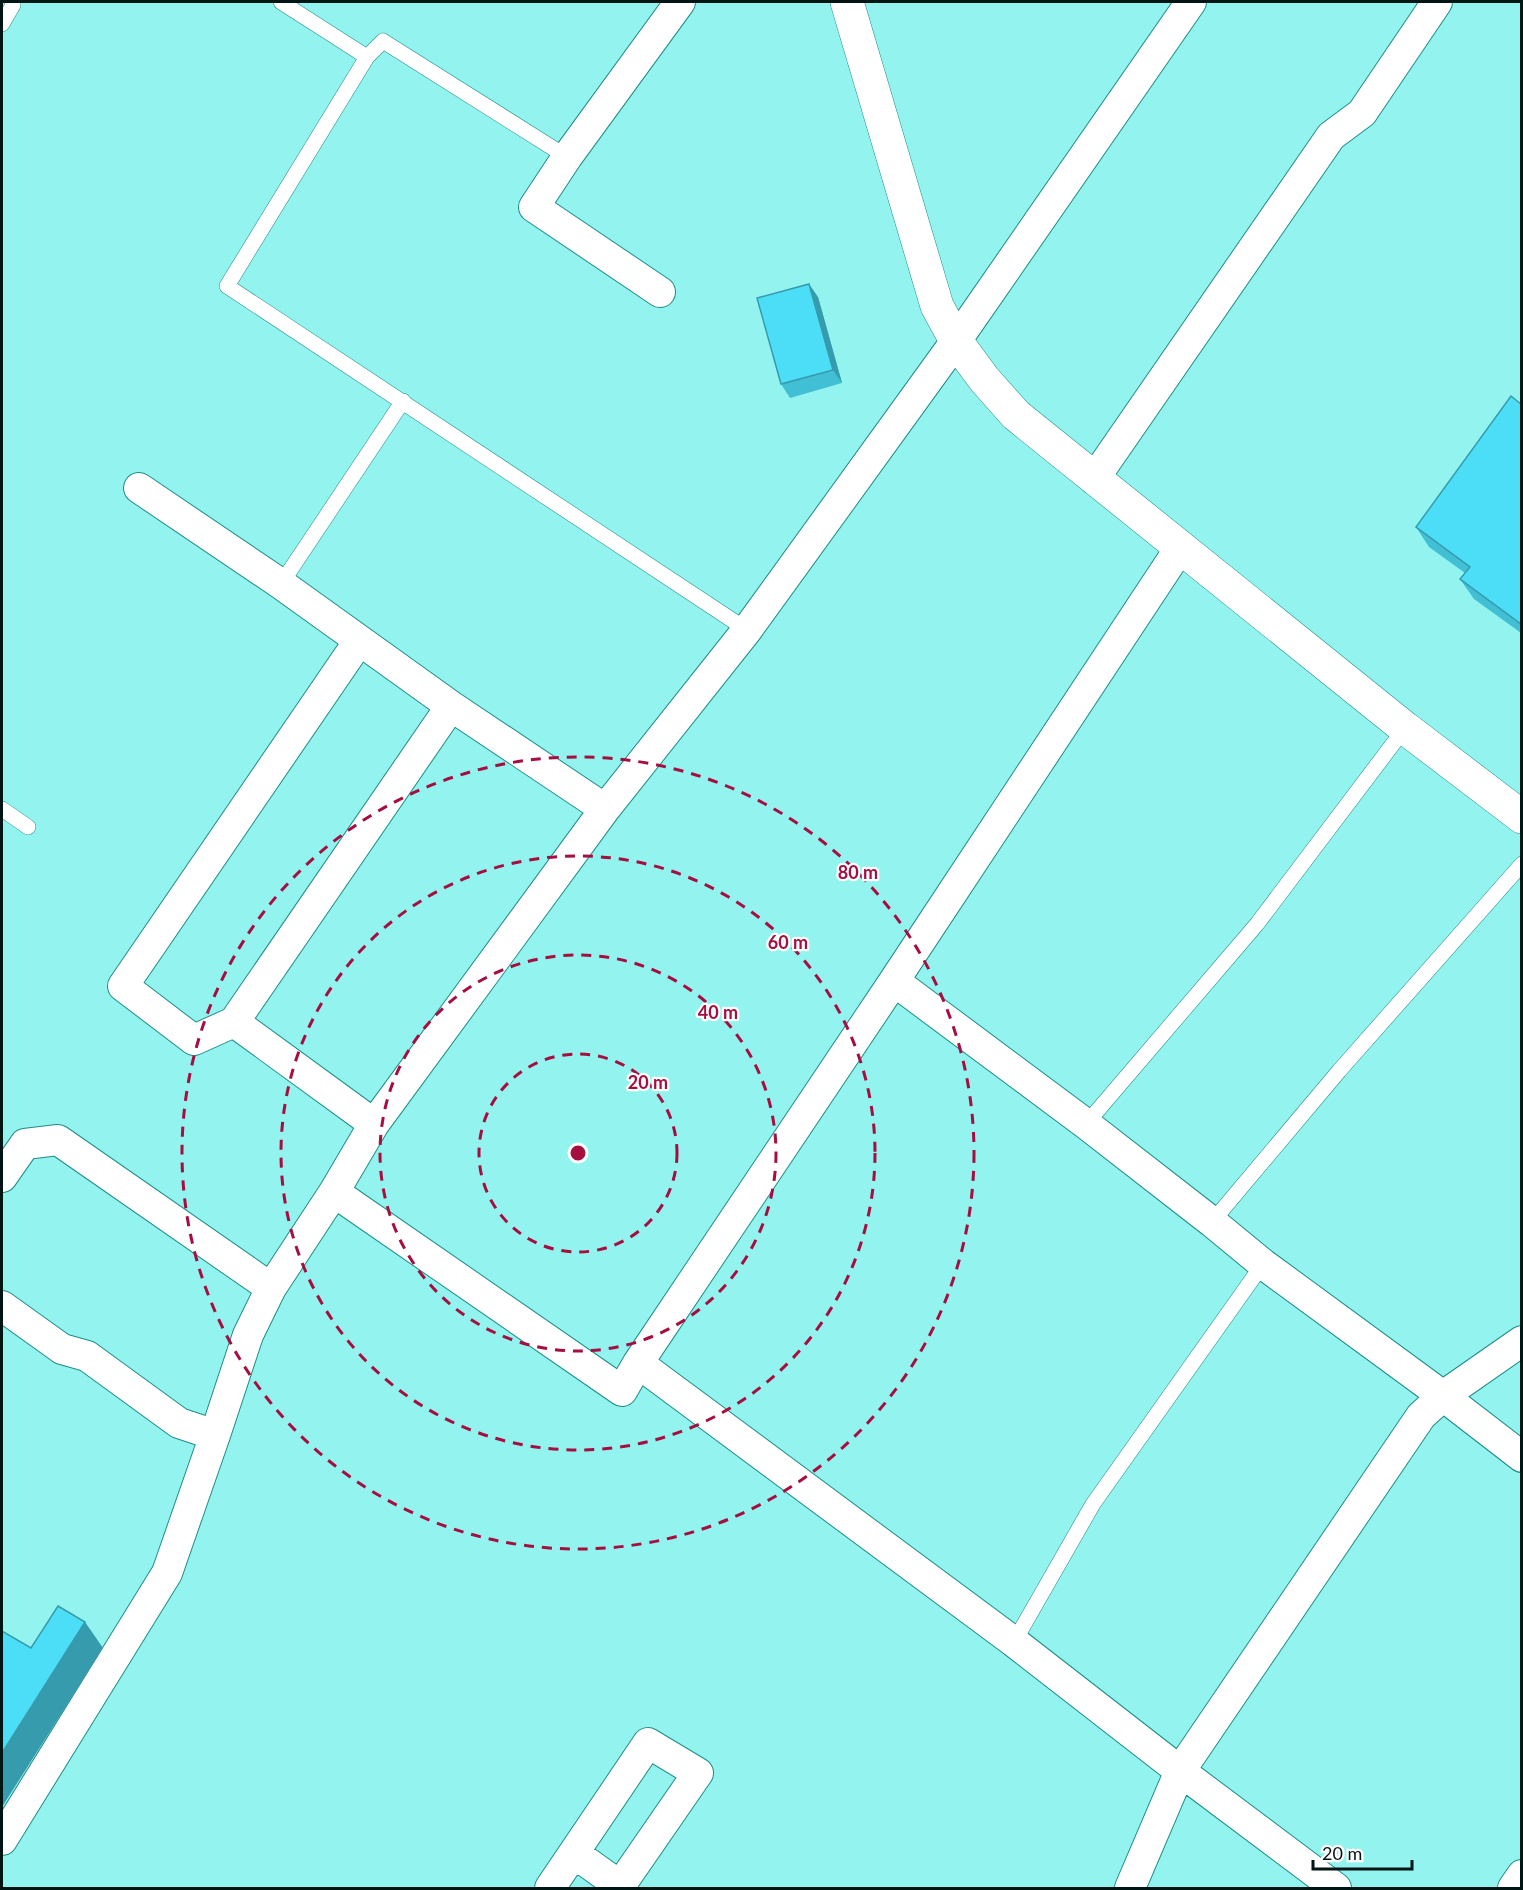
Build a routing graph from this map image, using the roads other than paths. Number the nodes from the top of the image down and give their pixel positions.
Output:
1 (281, 2) edge
2 (680, 2) edge
3 (847, 2) edge
4 (1191, 2) edge
5 (1437, 2) edge
6 (13, 6) dead end
7 (2, 24) edge
8 (367, 57) junction
9 (567, 157) junction
10 (660, 292) dead end
11 (956, 341) junction
12 (403, 401) junction
13 (1094, 479) junction
14 (139, 488) dead end
15 (1180, 548) junction
16 (281, 584) junction
17 (747, 630) junction
18 (359, 641) junction
19 (451, 706) junction
20 (1405, 728) junction
21 (2, 809) edge
22 (605, 809) junction
23 (1521, 817) edge
24 (28, 828) dead end
25 (1521, 864) edge
26 (894, 981) junction
27 (234, 1022) junction
28 (374, 1124) junction
29 (1086, 1124) junction
30 (2, 1177) edge
31 (334, 1192) junction
32 (1212, 1222) junction
33 (1263, 1264) junction
34 (271, 1288) junction
35 (2, 1306) edge
36 (1521, 1341) edge
37 (638, 1363) junction
38 (1443, 1395) junction
39 (215, 1435) junction
40 (1521, 1457) edge
41 (1014, 1642) junction
42 (1180, 1771) junction
43 (2, 1840) edge
44 (574, 1853) junction
45 (1521, 1875) edge
46 (550, 1888) edge
47 (1130, 1888) edge
48 (1336, 1888) edge
49 (1513, 1888) edge

1 - 8 lane
2 - 9 street
3 - 11 street
4 - 11 street
5 - 13 street
6 - 7 lane
8 - 9 lane
8 - 12 lane
9 - 10 street
11 - 13 street
11 - 17 street
12 - 16 lane
12 - 17 lane
13 - 15 street
14 - 16 street
15 - 20 street
15 - 26 street
16 - 18 street
17 - 22 street
18 - 19 street
18 - 27 street
19 - 22 street
19 - 27 street
20 - 23 street
20 - 29 lane
21 - 24 lane
22 - 28 street
25 - 32 lane
26 - 29 street
26 - 37 street
27 - 28 street
28 - 31 street
29 - 32 street
30 - 34 street
31 - 34 street
31 - 37 street
32 - 33 street
33 - 38 street
33 - 41 lane
34 - 39 street
35 - 39 street
36 - 38 street
37 - 41 street
38 - 40 street
38 - 42 street
39 - 43 street
41 - 42 street
42 - 47 street
42 - 48 street
44 - 44 street
44 - 46 street
45 - 49 street

